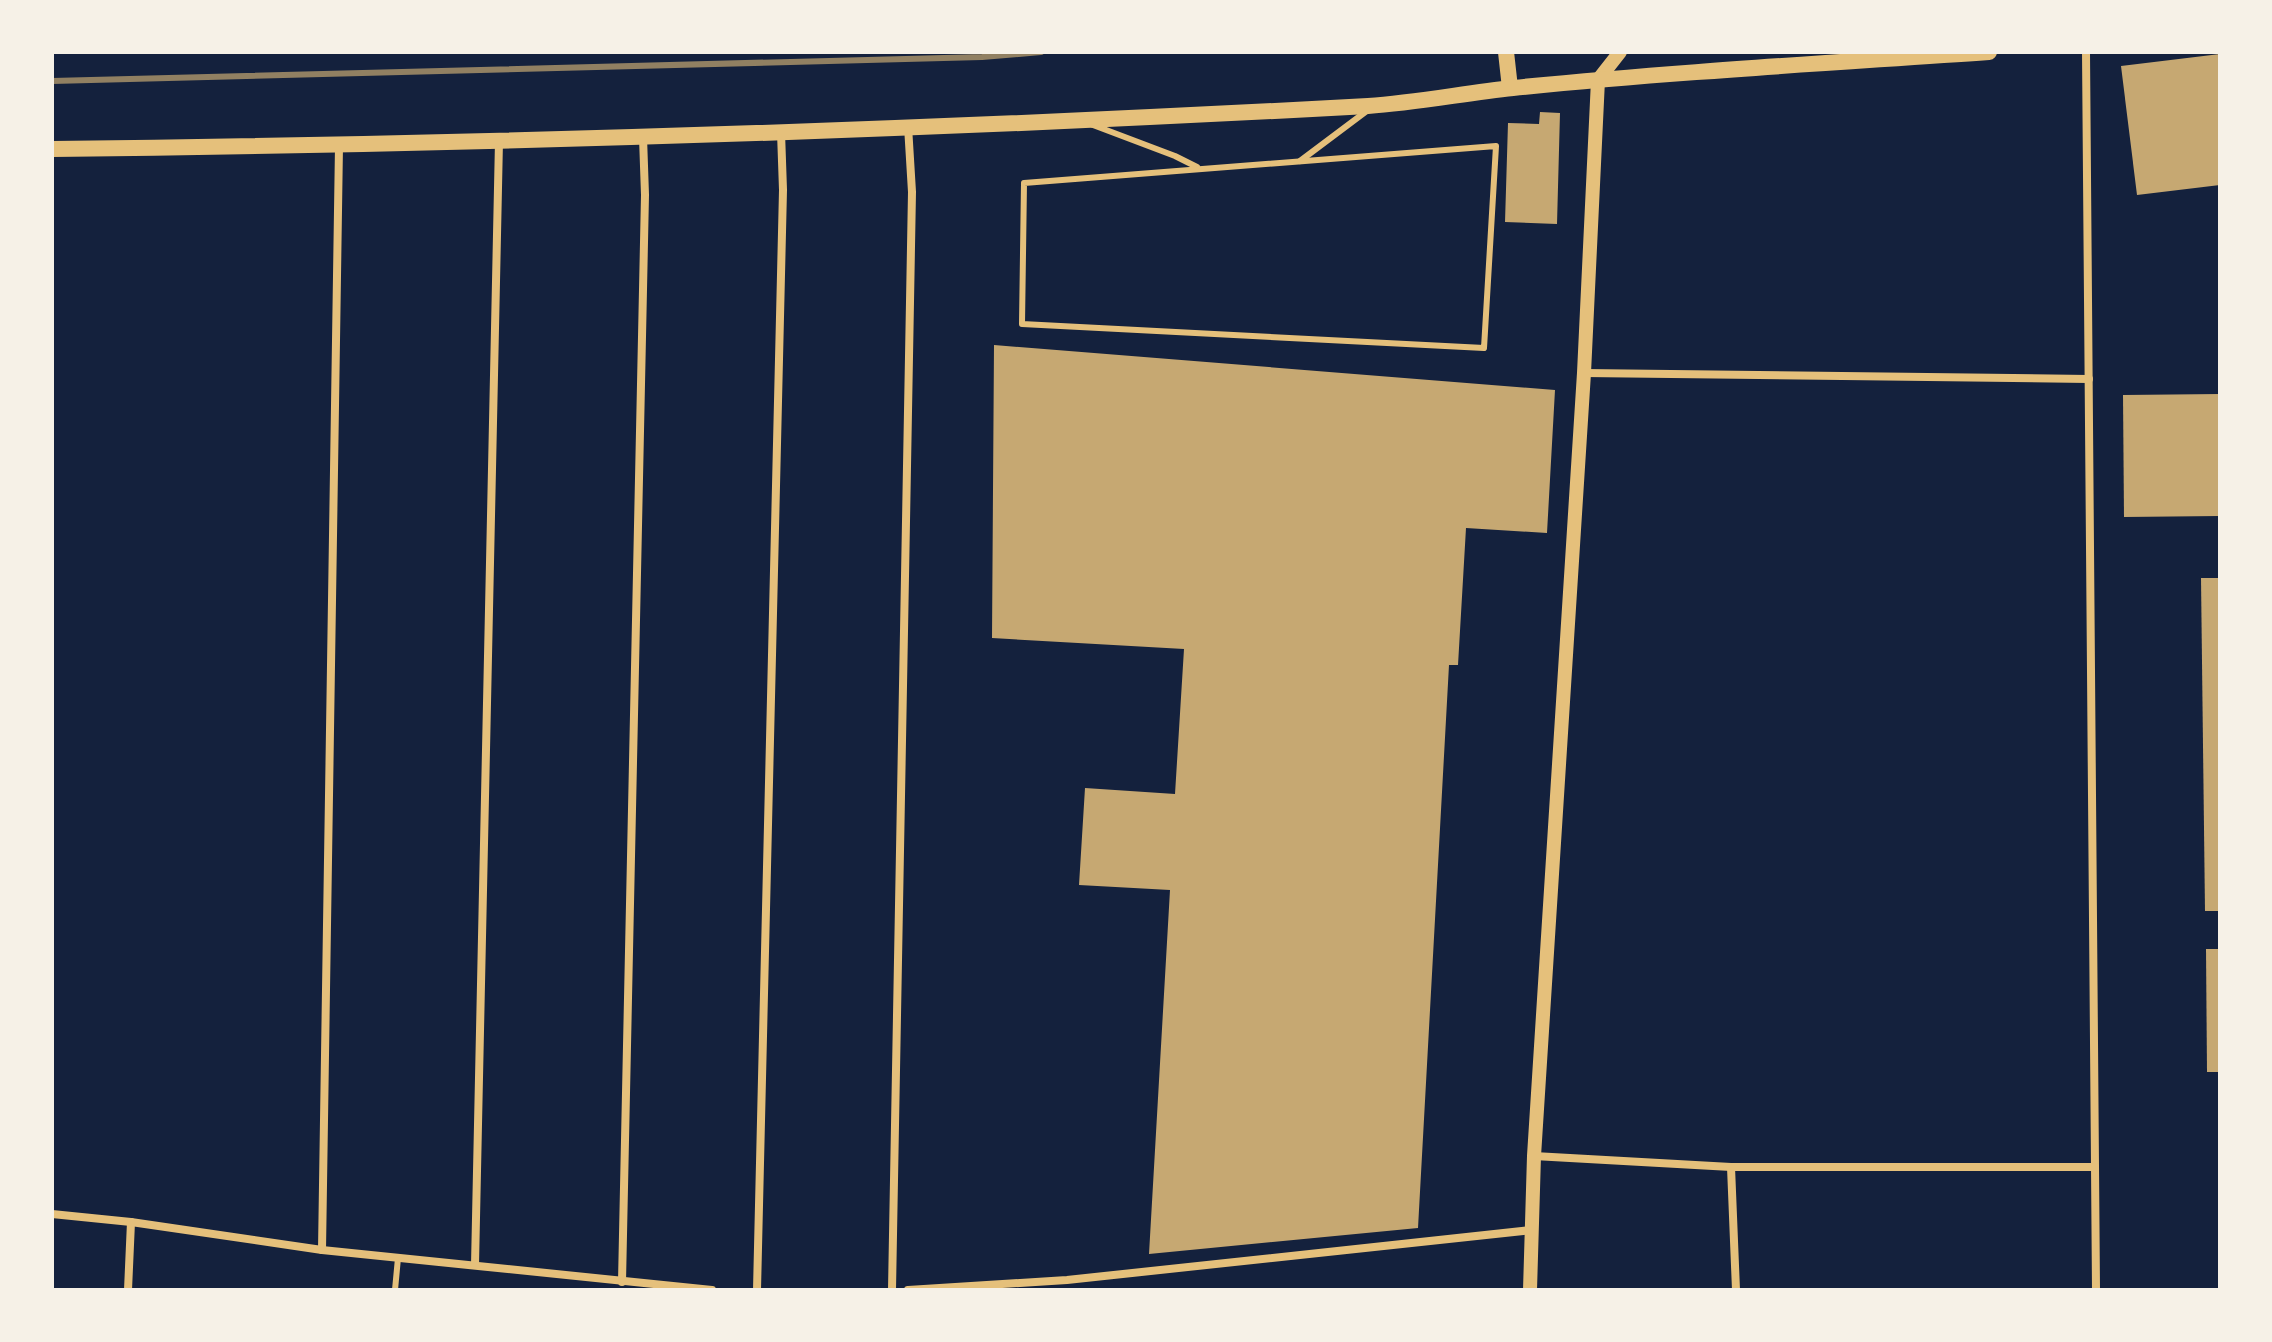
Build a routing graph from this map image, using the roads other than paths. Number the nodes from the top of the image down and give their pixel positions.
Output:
1 (1506, 52) edge
2 (1620, 52) edge
3 (1989, 52) edge
4 (2086, 52) edge
5 (1598, 80) junction
6 (1510, 88) junction
7 (1375, 105) junction
8 (1074, 119) junction
9 (908, 126) junction
10 (781, 132) junction
11 (643, 136) junction
12 (499, 140) junction
13 (339, 146) junction
14 (52, 149) edge
15 (1300, 161) junction
16 (1198, 168) junction
17 (1584, 373) junction
18 (2089, 379) junction
19 (1534, 1156) junction
20 (1731, 1167) junction
21 (2095, 1167) junction
22 (52, 1214) edge
23 (131, 1222) junction
24 (1533, 1230) junction
25 (322, 1250) junction
26 (398, 1258) junction
27 (475, 1265) junction
28 (622, 1282) junction
29 (1067, 1285) edge
30 (128, 1290) edge
31 (395, 1290) edge
32 (712, 1290) edge
33 (757, 1290) edge
34 (892, 1290) edge
35 (908, 1290) edge
36 (1530, 1290) edge
37 (1736, 1290) edge
38 (2096, 1290) edge

1 - 6 main road
2 - 5 street
3 - 5 main road
4 - 18 street
5 - 6 main road
5 - 17 street
6 - 7 main road
7 - 8 main road
7 - 15 lane
8 - 9 main road
8 - 16 lane
9 - 10 main road
9 - 34 street
10 - 11 main road
10 - 33 street
11 - 12 main road
11 - 28 street
12 - 13 main road
12 - 27 street
13 - 14 main road
13 - 25 street
15 - 16 lane
15 - 16 lane
17 - 18 street
17 - 19 street
18 - 21 street
19 - 20 street
19 - 24 street
20 - 21 street
20 - 37 street
21 - 38 street
22 - 23 street
23 - 25 street
23 - 30 street
24 - 29 street
24 - 36 street
25 - 26 street
26 - 27 street
26 - 31 lane
27 - 28 street
28 - 32 street
29 - 35 street

